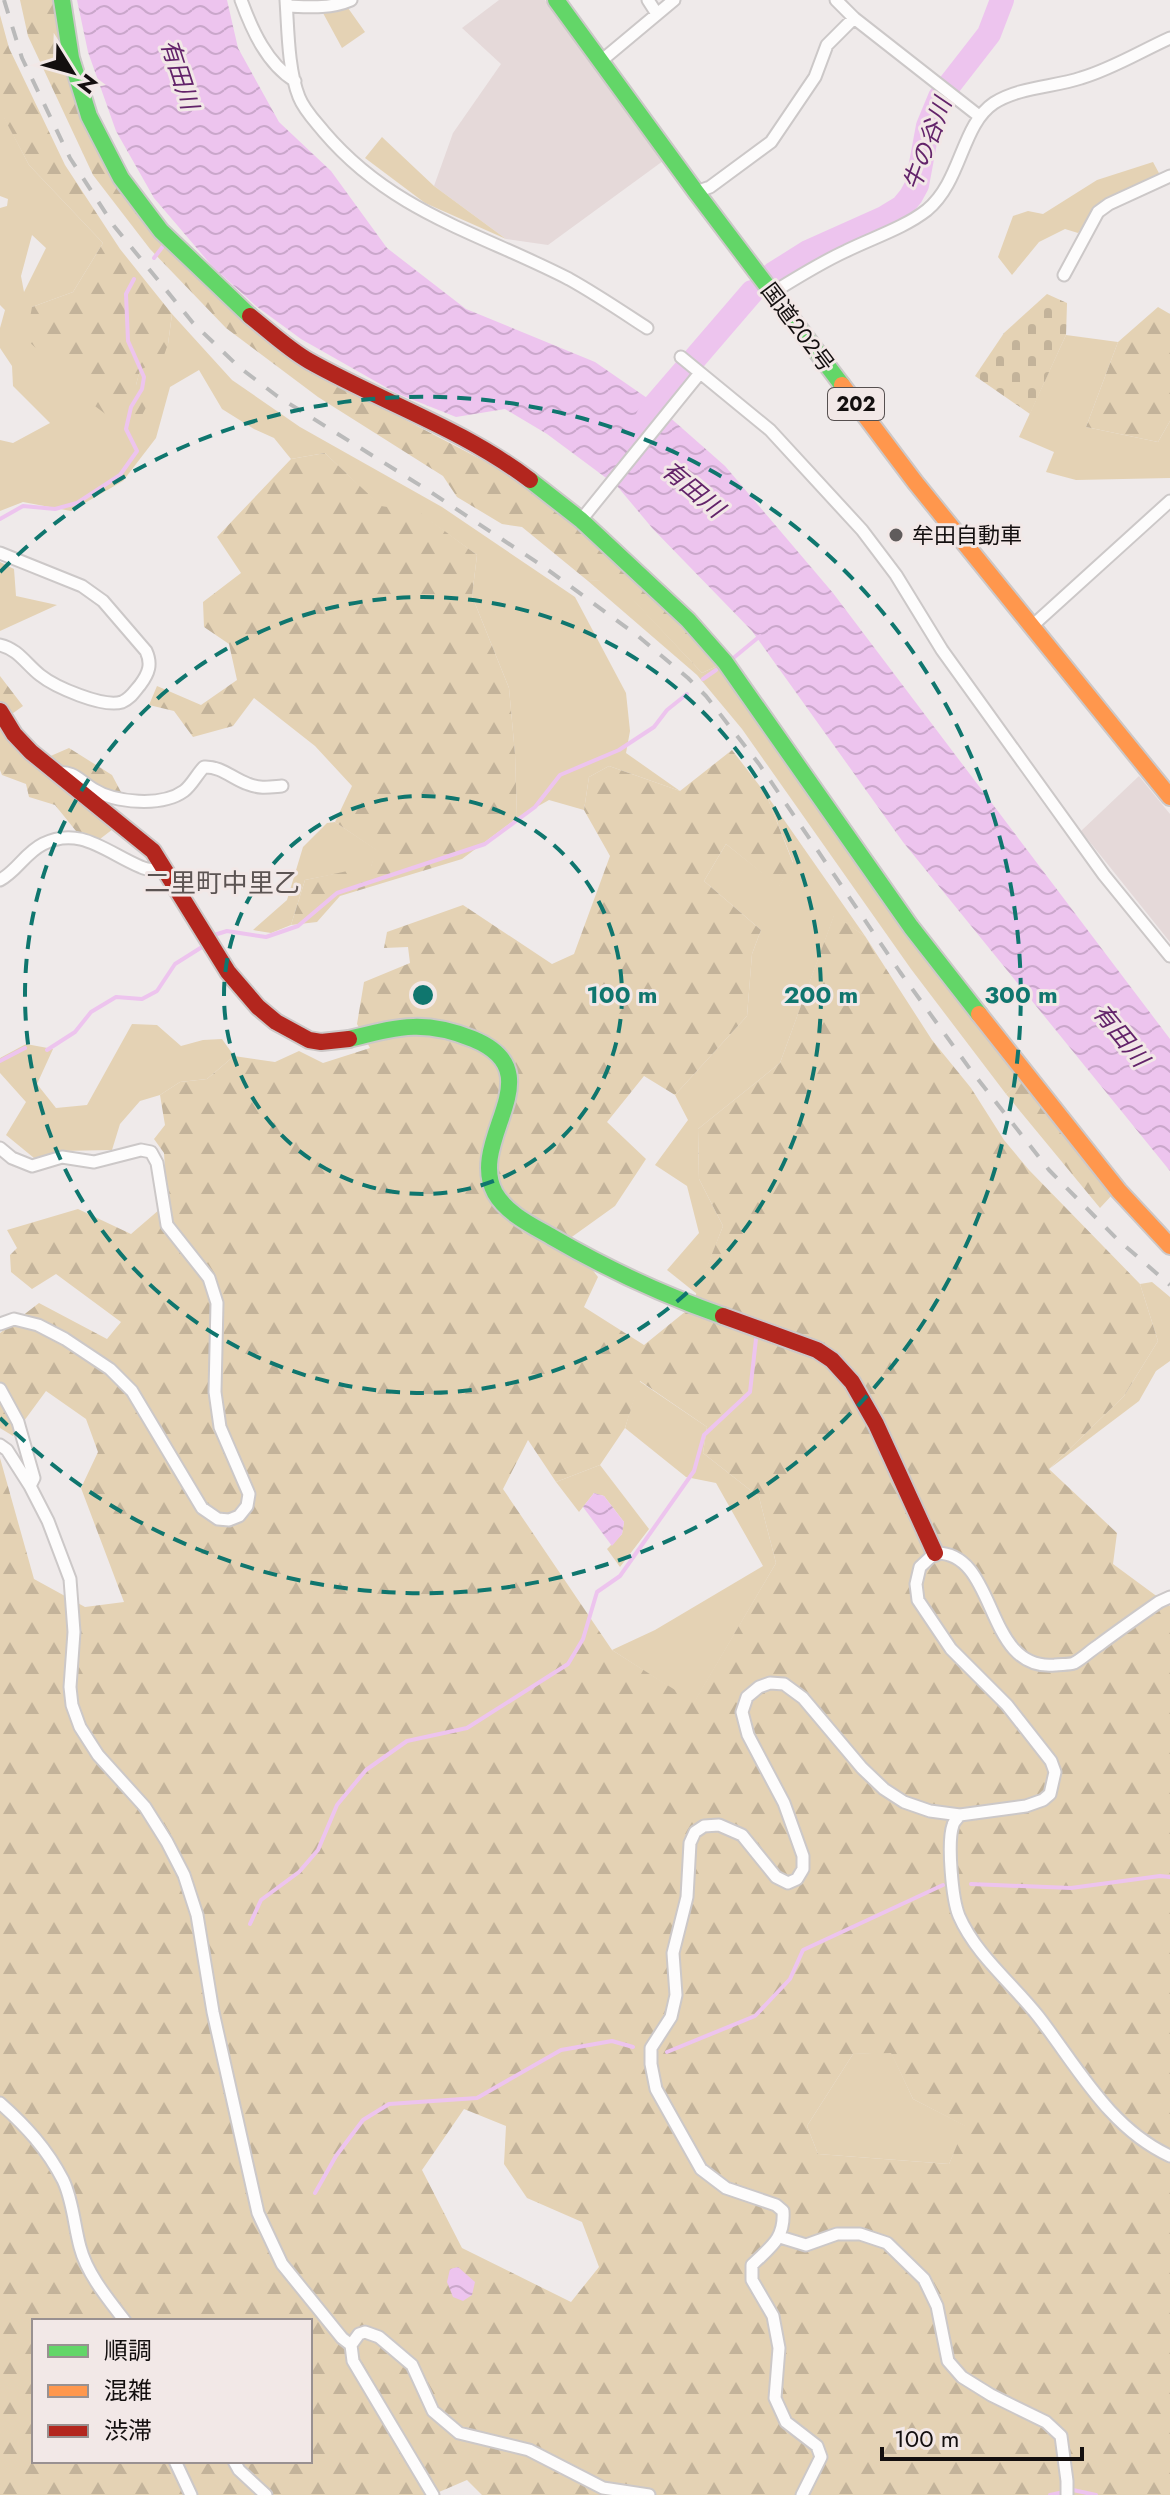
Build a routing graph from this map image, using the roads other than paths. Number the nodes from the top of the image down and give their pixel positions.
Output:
1 (62, 0) edge
2 (241, 0) edge
3 (351, 0) edge
4 (556, 0) edge
5 (648, 0) edge
6 (674, 0) edge
7 (836, 0) edge
8 (286, 3) edge
9 (657, 14) junction
10 (854, 18) junction
11 (1170, 38) edge
12 (601, 61) junction
13 (295, 81) junction
14 (979, 116) junction
15 (1170, 176) edge
16 (696, 192) junction
17 (1064, 275) dead end
18 (772, 293) junction
19 (647, 328) dead end
20 (681, 357) dead end
21 (700, 373) junction
22 (1170, 501) edge
23 (581, 520) junction
24 (0, 553) edge
25 (1031, 627) junction
26 (0, 645) edge
27 (0, 711) edge
28 (55, 773) junction
29 (282, 786) dead end
30 (1170, 797) edge
31 (165, 872) junction
32 (0, 880) edge
33 (1170, 956) edge
34 (0, 1148) edge
35 (1170, 1246) edge
36 (0, 1324) edge
37 (0, 1389) edge
38 (0, 1445) edge
39 (30, 1486) junction
40 (935, 1553) junction
41 (1170, 1597) edge
42 (960, 1815) junction
43 (0, 2103) edge
44 (1170, 2156) edge
45 (780, 2237) junction
46 (124, 2319) edge
47 (351, 2345) junction
48 (176, 2463) edge
49 (235, 2463) edge
50 (191, 2495) edge
51 (266, 2495) edge
52 (433, 2495) edge
53 (649, 2495) edge
54 (802, 2495) edge
55 (1067, 2495) edge

1 - 23 main road
2 - 13 street
3 - 8 street
4 - 12 main road, 国道202号 / 202
5 - 9 street
6 - 9 street
7 - 10 street
8 - 13 street
9 - 12 street
10 - 14 street
10 - 16 street
11 - 14 street
12 - 16 main road, 国道202号 / 202
13 - 19 street
14 - 18 street
15 - 17 street
16 - 18 main road, 国道202号 / 202
18 - 25 main road, 国道202号 / 202
20 - 21 street
21 - 23 street
21 - 33 street
22 - 25 street
23 - 35 main road
24 - 26 street
25 - 30 main road, 国道202号 / 202
27 - 28 main road
28 - 29 street
28 - 31 main road
31 - 32 street
31 - 40 main road
34 - 36 street
37 - 39 street
38 - 39 street
39 - 47 street
40 - 41 street
40 - 42 street
42 - 44 street
42 - 45 street
43 - 46 street
45 - 54 street
45 - 55 street
47 - 52 street
47 - 53 street
48 - 50 street
49 - 51 street

